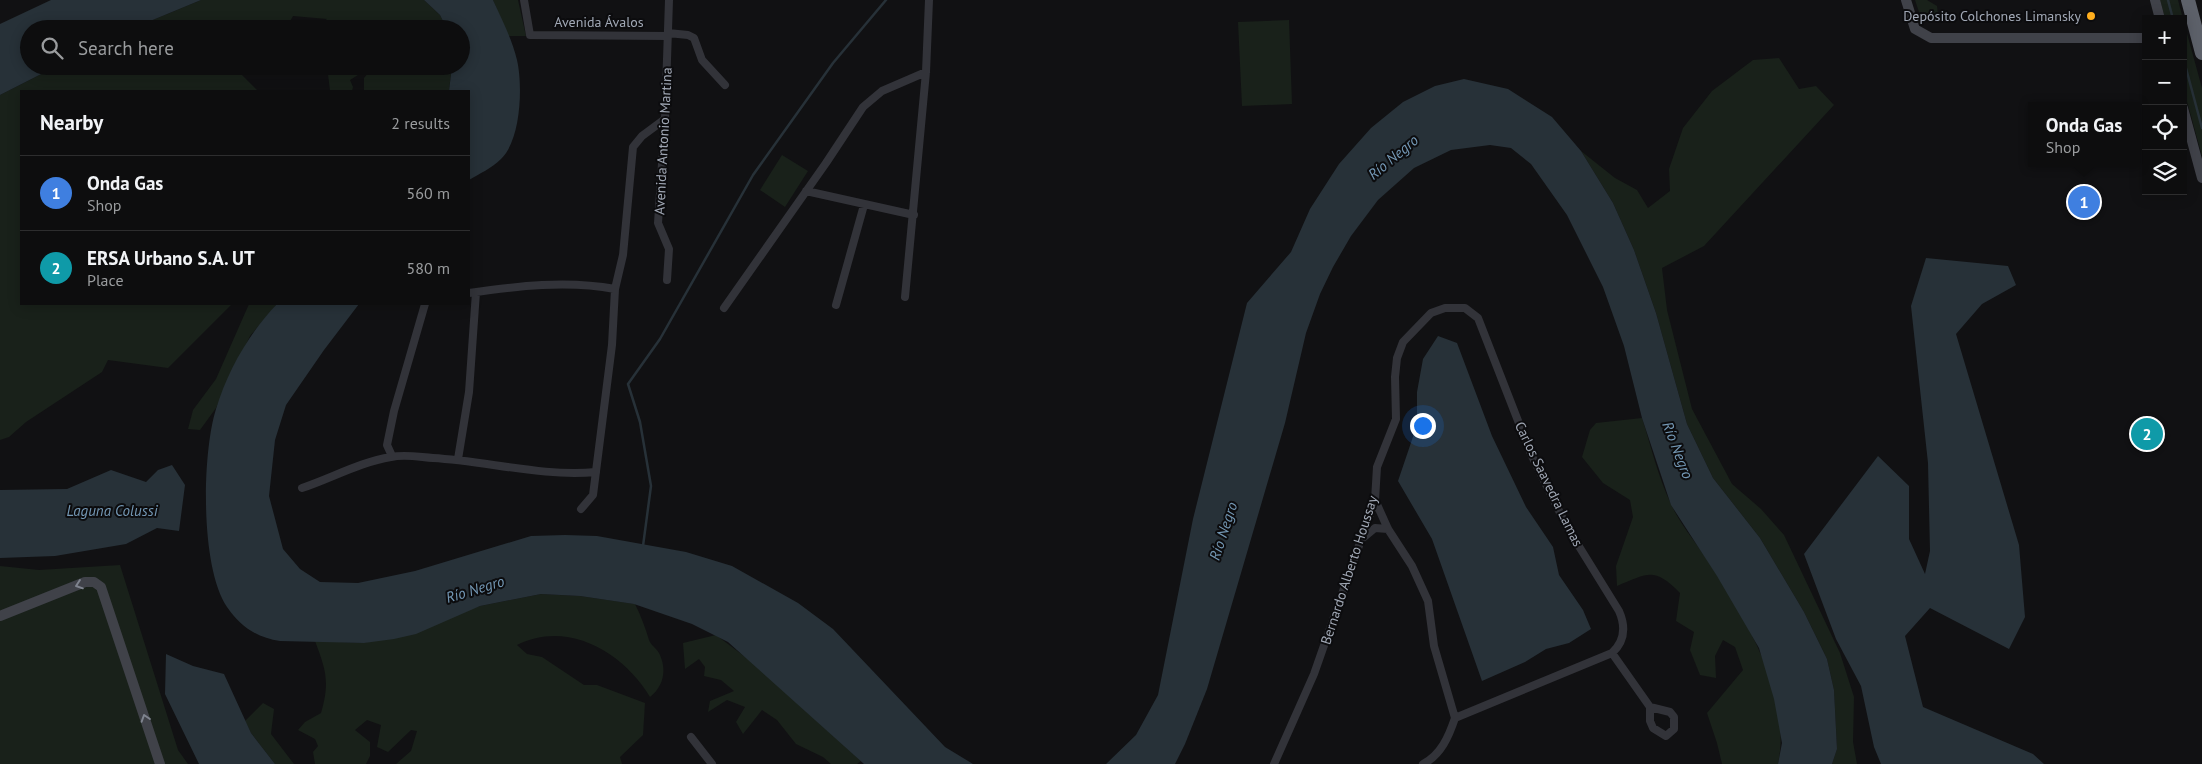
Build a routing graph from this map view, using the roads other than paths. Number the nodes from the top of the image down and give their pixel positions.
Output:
1 (524, 0) edge
2 (669, 0) edge
3 (929, 0) edge
4 (1906, 0) edge
5 (2155, 0) edge
6 (2188, 0) edge
7 (2159, 15) edge
8 (668, 35) junction
9 (2142, 38) edge
10 (2202, 53) edge
11 (926, 72) junction
12 (725, 85) dead end
13 (665, 119) junction
14 (2187, 123) edge
15 (2202, 178) edge
16 (806, 190) junction
17 (864, 206) junction
18 (914, 215) junction
19 (667, 280) dead end
20 (615, 289) junction
21 (472, 292) edge
22 (906, 296) dead end
23 (425, 305) edge
24 (836, 305) dead end
25 (724, 308) dead end
26 (1478, 318) joint
27 (392, 456) junction
28 (458, 459) junction
29 (596, 472) junction
30 (302, 488) dead end
31 (1375, 500) junction
32 (581, 509) dead end
33 (1388, 529) junction
34 (1363, 538) junction
35 (0, 616) edge
36 (1612, 653) junction
37 (1650, 707) dead end
38 (1455, 718) junction
39 (691, 737) dead end
40 (160, 764) edge
41 (712, 764) edge
42 (1274, 764) edge
43 (1423, 764) edge

1 - 8 street, Avenida Ávalos
2 - 8 street, Avenida Antonio Martina
3 - 11 street
4 - 9 street
5 - 7 street
6 - 10 highway
8 - 12 street, Avenida Ávalos
8 - 13 street, Avenida Antonio Martina
11 - 16 street
11 - 18 street
13 - 19 street, Avenida Antonio Martina
13 - 20 street
14 - 15 street
16 - 17 street
16 - 25 street
17 - 18 street
17 - 24 street
18 - 22 street
20 - 21 street
20 - 29 street
21 - 28 street
23 - 27 street
26 - 31 street, Bernardo Alberto Houssay
26 - 36 street, Carlos Saavedra Lamas
27 - 28 street
27 - 30 street
28 - 29 street
29 - 32 street
31 - 33 street
31 - 34 street, Bernardo Alberto Houssay
33 - 34 street
33 - 38 street
34 - 42 street, Bernardo Alberto Houssay
40 -> 35 street
36 - 37 street
36 - 38 street
38 - 43 street
39 - 41 street

